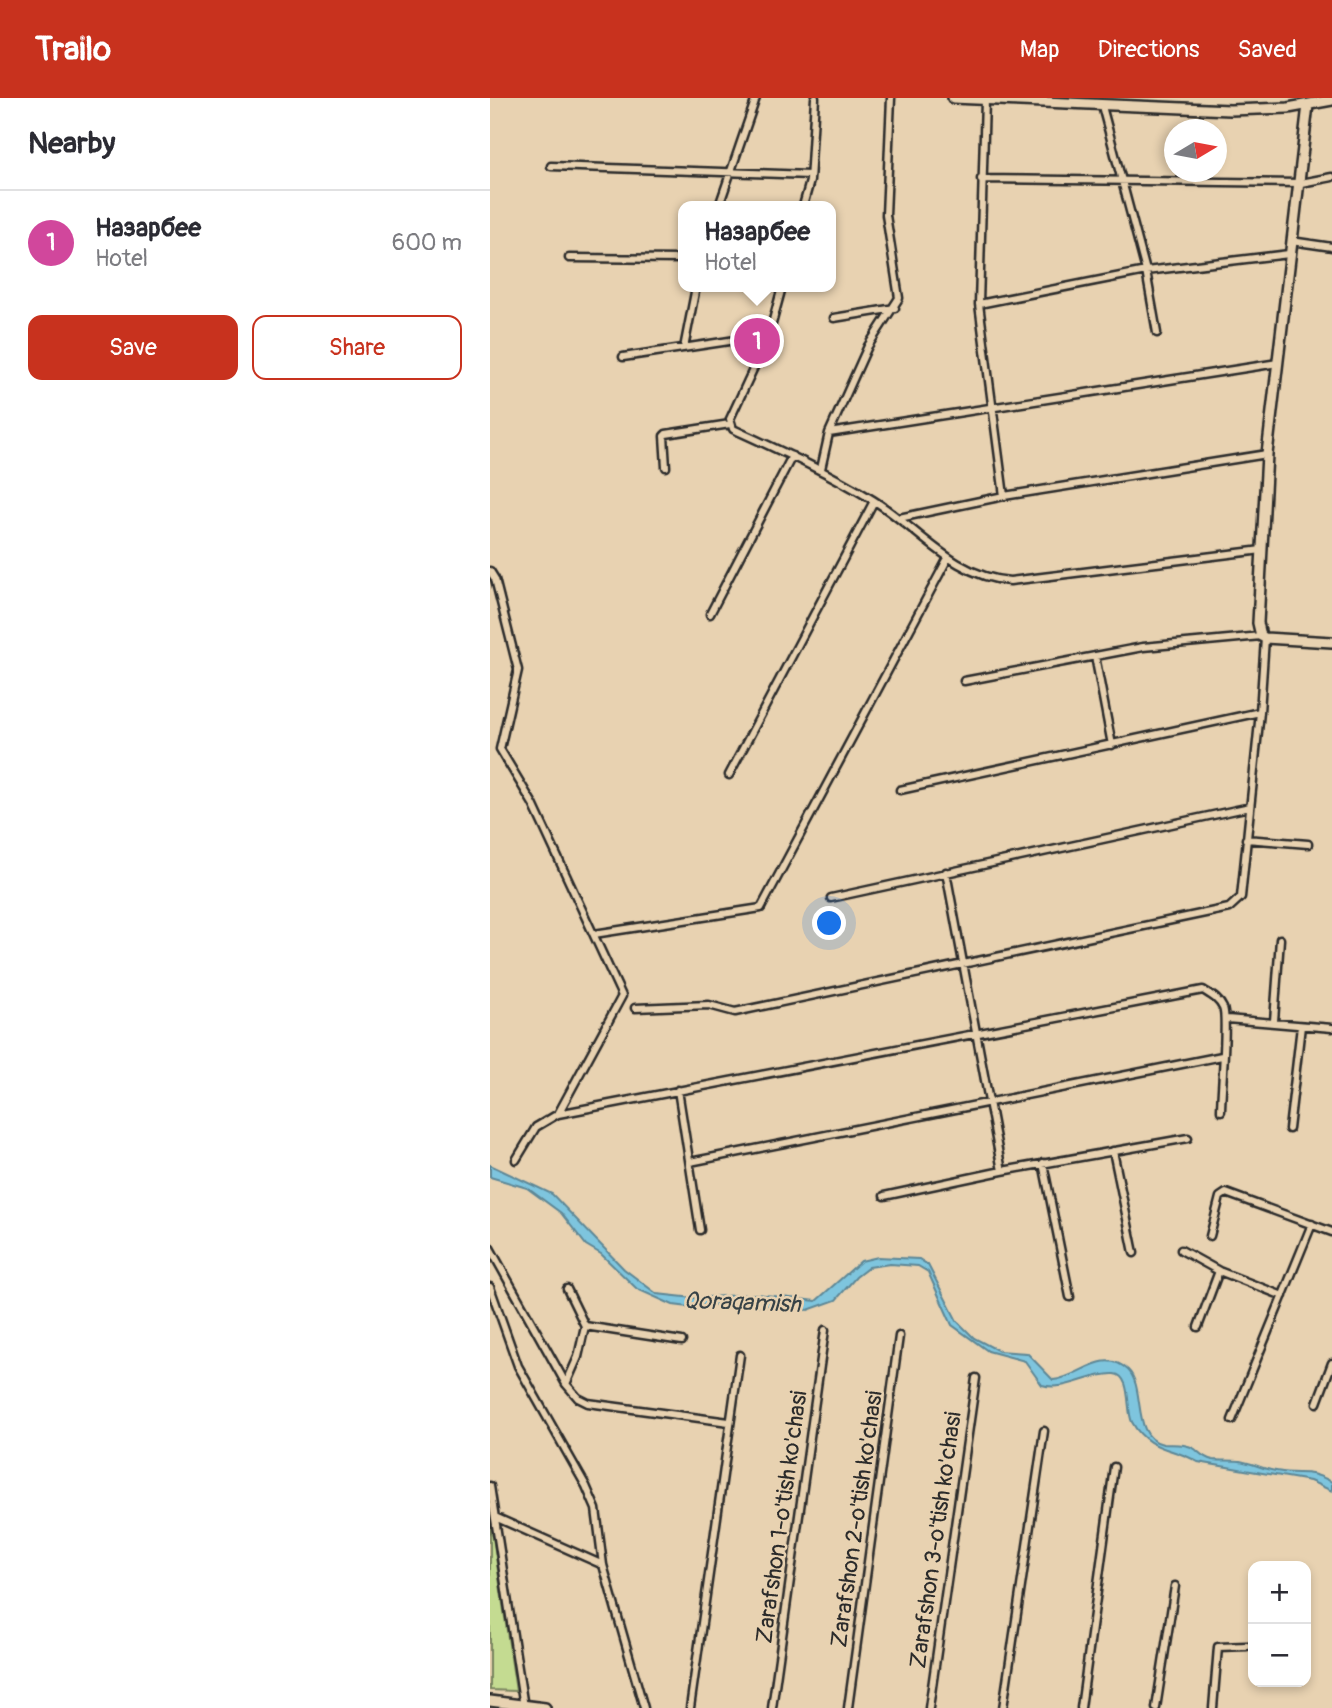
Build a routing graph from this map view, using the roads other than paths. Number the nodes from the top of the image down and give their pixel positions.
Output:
1 (756, 98) edge
2 (816, 98) edge
3 (891, 98) edge
4 (953, 98) edge
5 (985, 100) edge
6 (1332, 100) edge
7 (1116, 102) edge
8 (1308, 105) junction
9 (1102, 106) junction
10 (551, 166) dead end
11 (730, 173) junction
12 (810, 174) junction
13 (1332, 177) edge
14 (981, 178) junction
15 (1121, 180) junction
16 (1301, 183) junction
17 (721, 201) edge
18 (804, 201) edge
19 (1291, 241) junction
20 (1332, 247) edge
21 (1289, 254) junction
22 (569, 258) dead end
23 (678, 259) edge
24 (1146, 271) junction
25 (695, 292) edge
26 (781, 292) edge
27 (979, 304) junction
28 (895, 308) junction
29 (834, 318) dead end
30 (1157, 333) dead end
31 (769, 335) junction
32 (684, 348) junction
33 (623, 357) dead end
34 (1278, 363) junction
35 (994, 408) junction
36 (730, 424) junction
37 (829, 433) junction
38 (1267, 454) junction
39 (792, 456) junction
40 (666, 467) dead end
41 (821, 469) junction
42 (1004, 496) junction
43 (874, 501) junction
44 (899, 518) junction
45 (1262, 550) junction
46 (948, 558) junction
47 (490, 571) edge
48 (710, 614) dead end
49 (1263, 637) junction
50 (1332, 642) edge
51 (1095, 656) junction
52 (964, 681) dead end
53 (1260, 712) junction
54 (1112, 745) junction
55 (729, 775) dead end
56 (900, 790) dead end
57 (1250, 807) junction
58 (1246, 839) junction
59 (1308, 844) dead end
60 (946, 872) junction
61 (831, 898) dead end
62 (594, 934) junction
63 (1280, 939) dead end
64 (964, 963) junction
65 (635, 1008) dead end
66 (1227, 1019) junction
67 (1274, 1021) junction
68 (1301, 1026) junction
69 (1332, 1028) edge
70 (976, 1033) junction
71 (1222, 1056) junction
72 (678, 1090) junction
73 (988, 1102) junction
74 (1221, 1111) dead end
75 (558, 1114) junction
76 (1289, 1129) dead end
77 (1188, 1138) dead end
78 (1113, 1151) junction
79 (516, 1160) dead end
80 (690, 1162) junction
81 (1043, 1163) junction
82 (1002, 1171) junction
83 (884, 1196) dead end
84 (1312, 1224) junction
85 (700, 1230) dead end
86 (1332, 1232) edge
87 (1210, 1236) dead end
88 (490, 1248) edge
89 (1181, 1250) dead end
90 (1134, 1254) dead end
91 (1219, 1270) junction
92 (490, 1287) edge
93 (567, 1289) dead end
94 (1283, 1296) junction
95 (1070, 1297) dead end
96 (586, 1326) junction
97 (1198, 1326) dead end
98 (825, 1330) dead end
99 (899, 1336) dead end
100 (682, 1341) dead end
101 (740, 1355) dead end
102 (1332, 1363) edge
103 (976, 1378) dead end
104 (566, 1384) junction
105 (1317, 1403) dead end
106 (1233, 1420) dead end
107 (730, 1422) junction
108 (1044, 1431) dead end
109 (1114, 1467) dead end
110 (490, 1486) edge
111 (495, 1517) junction
112 (603, 1565) junction
113 (1175, 1586) dead end
114 (1247, 1646) dead end
115 (490, 1701) edge
116 (524, 1707) edge
117 (545, 1708) edge
118 (644, 1708) edge
119 (690, 1708) edge
120 (772, 1708) edge
121 (848, 1708) edge
122 (929, 1708) edge
123 (1003, 1708) edge
124 (1081, 1708) edge
125 (1156, 1708) edge
126 (1213, 1708) edge

1 - 11 street
2 - 12 street
3 - 28 street
4 - 5 street
5 - 9 street
5 - 14 street
6 - 8 street
7 - 8 street
7 - 9 street
8 - 16 street
9 - 15 street
10 - 11 street
11 - 12 street
11 - 17 street
12 - 18 street
13 - 16 street
14 - 15 street
14 - 27 street
15 - 16 street
15 - 24 street
16 - 19 street
19 - 20 street
19 - 21 street
21 - 24 street
21 - 34 street
22 - 23 street
24 - 27 street
24 - 30 street
25 - 32 street
26 - 31 street
27 - 35 street
28 - 29 street
28 - 37 street
31 - 32 street
31 - 36 street
32 - 33 street
34 - 35 street
34 - 38 street
35 - 37 street
35 - 42 street
36 - 39 street
36 - 40 street
37 - 41 street
38 - 42 street
38 - 45 street
39 - 41 street
39 - 48 street
41 - 43 street
42 - 44 street
43 - 44 street
43 - 55 street
44 - 46 street
45 - 46 street
45 - 49 street
46 - 62 street
47 - 62 street
49 - 50 street
49 - 51 street
49 - 53 street
51 - 52 street
51 - 54 street
53 - 54 street
53 - 57 street
54 - 56 street
57 - 58 street
57 - 60 street
58 - 59 street
58 - 64 street
60 - 61 street
60 - 64 street
62 - 75 street
63 - 67 street
64 - 65 street
64 - 70 street
66 - 67 street
66 - 70 street
66 - 71 street
67 - 68 street
68 - 69 street
68 - 76 street
70 - 72 street
70 - 73 street
71 - 73 street
71 - 74 street
72 - 75 street
72 - 80 street
73 - 80 street
73 - 82 street
75 - 79 street
77 - 78 street
78 - 81 street
78 - 90 street
80 - 85 street
81 - 82 street
81 - 95 street
82 - 83 street
84 - 86 street
84 - 87 street
84 - 94 street
88 - 104 street
89 - 91 street
91 - 94 street
91 - 97 street
92 - 112 street
93 - 96 street
94 - 106 street
96 - 100 street
96 - 104 street
98 - 120 street, Zarafshon 1-o'tish ko'chasi
99 - 121 street, Zarafshon 2-o'tish ko'chasi
101 - 107 street
102 - 105 street
103 - 122 street, Zarafshon 3-o'tish ko'chasi
104 - 107 street
107 - 119 street
108 - 123 street
109 - 124 street
110 - 111 street
111 - 112 street
111 - 116 street
112 - 118 street
113 - 125 street
114 - 126 street
115 - 116 street
116 - 117 street

